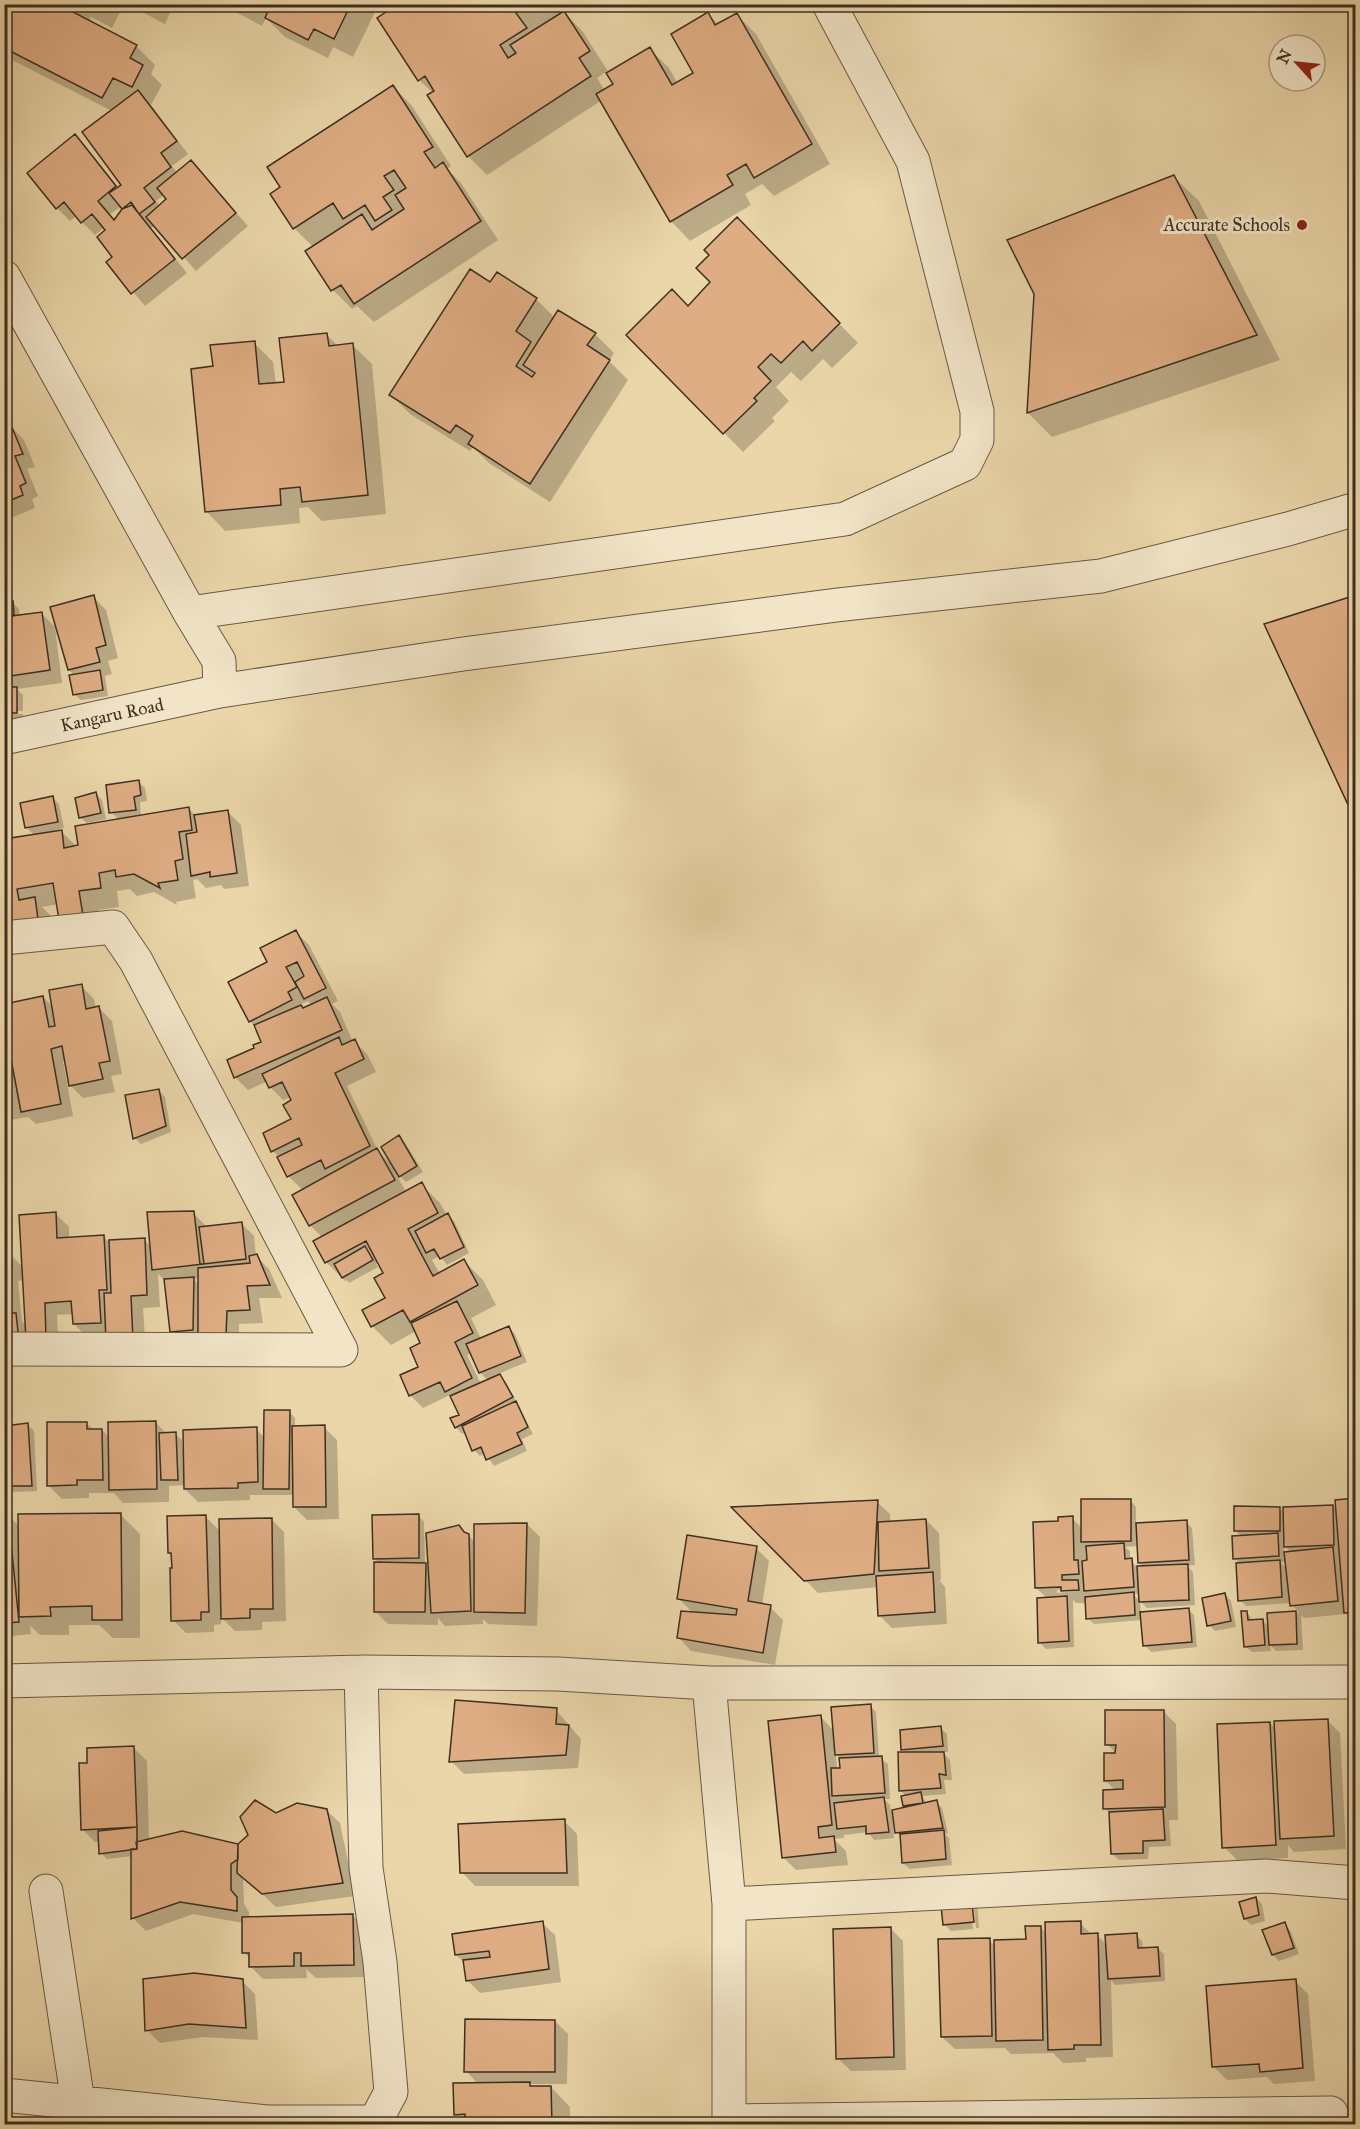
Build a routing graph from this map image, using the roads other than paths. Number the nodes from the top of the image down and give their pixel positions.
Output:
1 (829, 4) edge
2 (4, 277) edge
3 (1356, 509) edge
4 (190, 613) junction
5 (220, 691) junction
6 (4, 738) edge
7 (4, 938) edge
8 (4, 1349) edge
9 (361, 1672) junction
10 (4, 1681) edge
11 (1356, 1682) edge
12 (709, 1683) junction
13 (1356, 1883) edge
14 (46, 1891) dead end
15 (729, 1904) junction
16 (4, 2095) edge
17 (78, 2102) junction
18 (1330, 2113) dead end
19 (729, 2123) edge

1 - 4 street
2 - 4 street
3 - 5 street, Kangaru Road
4 - 5 street
5 - 6 street, Kangaru Road
7 - 8 street
9 - 10 street
9 - 12 street
9 - 17 street
11 - 12 street
12 - 15 street
13 - 15 street
14 - 17 street
15 - 19 street
16 - 17 street
18 - 19 street

